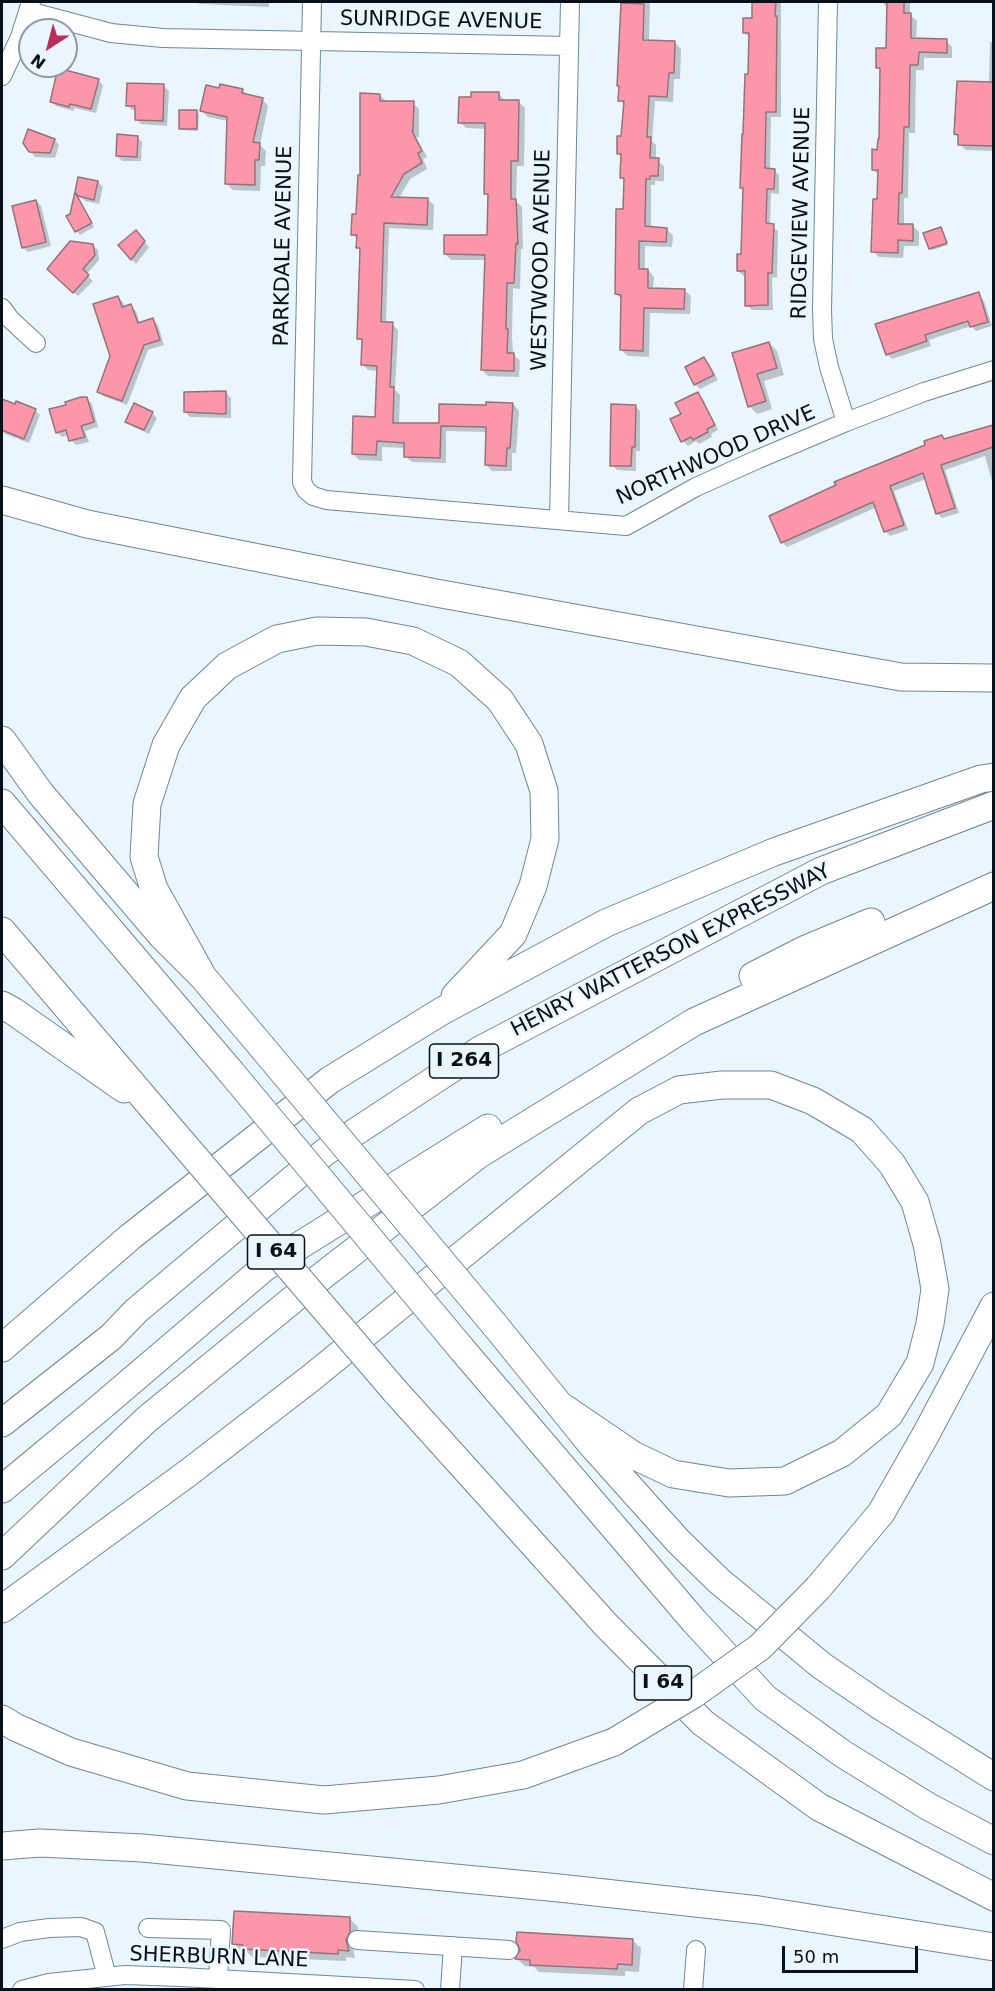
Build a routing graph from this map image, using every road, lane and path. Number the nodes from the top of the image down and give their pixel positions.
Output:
1 (312, 2) edge
2 (570, 2) edge
3 (828, 2) edge
4 (29, 6) edge
5 (311, 41) junction
6 (569, 46) junction
7 (2, 76) edge
8 (2, 308) edge
9 (36, 343) dead end
10 (993, 370) edge
11 (846, 422) junction
12 (306, 490) joint
13 (2, 500) edge
14 (559, 520) junction
15 (993, 678) edge
16 (2, 740) edge
17 (993, 777) edge
18 (2, 803) edge
19 (993, 805) edge
20 (993, 870) edge
21 (993, 886) edge
22 (2, 931) edge
23 (203, 977) junction
24 (2, 1005) edge
25 (442, 1011) junction
26 (157, 1113) junction
27 (993, 1306) edge
28 (49, 1307) junction
29 (2, 1330) edge
30 (2, 1348) edge
31 (564, 1408) junction
32 (2, 1423) edge
33 (2, 1489) edge
34 (2, 1556) edge
35 (2, 1609) edge
36 (8, 1723) edge
37 (993, 1777) edge
38 (993, 1841) edge
39 (2, 1846) edge
40 (993, 1897) edge
41 (148, 1928) dead end
42 (2, 1939) edge
43 (357, 1940) dead end
44 (453, 1946) junction
45 (993, 1947) edge
46 (509, 1950) dead end
47 (696, 1950) dead end
48 (107, 1977) junction
49 (218, 1979) junction
50 (286, 1986) edge
51 (22, 1989) edge
52 (415, 1989) edge
53 (450, 1989) edge
54 (693, 1989) edge

1 - 5 street, PARKDALE AVENUE
2 - 6 street, WESTWOOD AVENUE
3 - 11 street, RIDGEVIEW AVENUE
4 - 5 street, SUNRIDGE AVENUE
4 - 7 street
5 - 6 street, SUNRIDGE AVENUE
5 - 12 street, PARKDALE AVENUE
6 - 14 street, WESTWOOD AVENUE
8 - 9 street
10 - 11 street, NORTHWOOD DRIVE
11 - 14 street, NORTHWOOD DRIVE
12 - 14 street, NORTHWOOD DRIVE
13 - 15 highway
16 - 23 highway
17 - 25 highway
18 - 38 highway, bridge
19 - 32 highway, HENRY WATTERSON EXPRESSWAY / I 264
20 - 33 highway
21 - 34 highway
22 - 26 highway, I 64
23 - 25 highway
23 - 31 highway, bridge
24 - 26 highway
25 - 28 highway
26 - 40 highway, I 64, bridge
27 - 36 highway, bridge
28 - 29 highway
28 - 30 highway
31 - 35 highway
31 - 37 highway
39 - 45 highway
41 - 49 street
42 - 48 street
43 - 44 street
44 - 46 street
44 - 53 street
47 - 54 street
48 - 49 street, SHERBURN LANE
48 - 51 street, SHERBURN LANE
49 - 50 street, SHERBURN LANE
50 - 52 street, SHERBURN LANE

